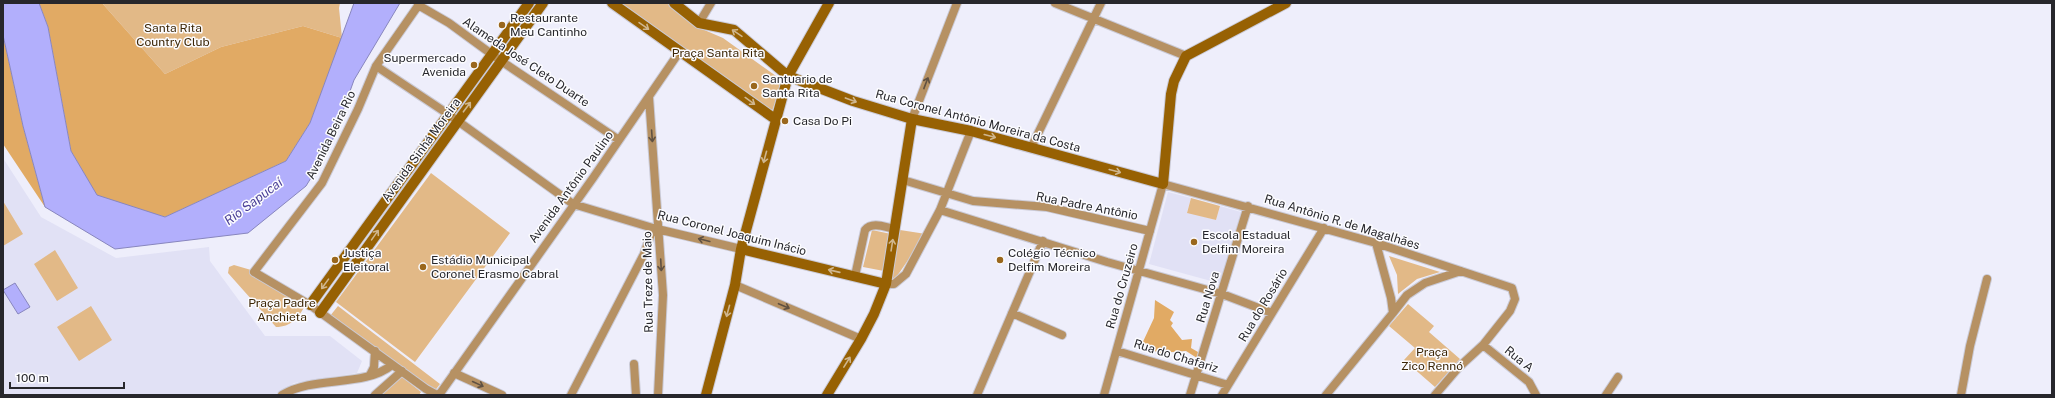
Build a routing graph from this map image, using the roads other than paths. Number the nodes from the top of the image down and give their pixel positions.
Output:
1 (529, 3) edge
2 (543, 3) edge
3 (612, 3) edge
4 (674, 3) edge
5 (711, 3) edge
6 (829, 3) edge
7 (957, 3) edge
8 (1055, 3) edge
9 (1101, 3) edge
10 (1286, 3) edge
11 (419, 4) edge
12 (1093, 19) junction
13 (699, 23) junction
14 (680, 51) junction
15 (492, 54) junction
16 (1186, 56) junction
17 (501, 61) junction
18 (376, 66) junction
19 (788, 76) junction
20 (649, 97) junction
21 (448, 114) junction
22 (775, 119) junction
23 (912, 119) junction
24 (457, 121) junction
25 (971, 131) junction
26 (619, 140) junction
27 (1030, 148) junction
28 (412, 164) junction
29 (421, 170) junction
30 (903, 180) junction
31 (1163, 184) junction
32 (946, 192) junction
33 (573, 204) junction
34 (1248, 206) junction
35 (940, 210) junction
36 (656, 228) junction
37 (1324, 228) junction
38 (895, 229) junction
39 (1150, 231) junction
40 (1043, 241) junction
41 (1376, 243) junction
42 (742, 249) junction
43 (1140, 270) junction
44 (1461, 271) junction
45 (855, 276) junction
46 (1987, 279) dead end
47 (886, 284) junction
48 (735, 285) junction
49 (1222, 294) junction
50 (310, 305) junction
51 (320, 313) junction
52 (1012, 313) junction
53 (1272, 313) junction
54 (1393, 313) junction
55 (1062, 335) dead end
56 (861, 339) junction
57 (1483, 345) junction
58 (375, 351) junction
59 (1117, 351) junction
60 (634, 364) dead end
61 (392, 365) junction
62 (402, 371) junction
63 (454, 373) junction
64 (1197, 374) junction
65 (370, 376) junction
66 (1618, 377) dead end
67 (1228, 385) junction
68 (424, 392) edge
69 (286, 394) edge
70 (375, 395) edge
71 (438, 395) edge
72 (502, 395) edge
73 (571, 395) edge
74 (636, 395) edge
75 (658, 395) edge
76 (706, 395) edge
77 (826, 395) edge
78 (977, 395) edge
79 (1104, 395) edge
80 (1190, 395) edge
81 (1222, 395) edge
82 (1326, 395) edge
83 (1435, 395) edge
84 (1536, 395) edge
85 (1606, 395) edge
86 (1961, 395) edge

1 - 15 main road, Avenida Sinhá Moreira
2 - 17 main road, Avenida Sinhá Moreira
3 -> 14 main road
4 - 13 main road
5 - 13 street
6 - 19 main road
23 -> 7 street
8 - 12 street
9 - 12 street
10 - 16 main road
11 - 15 street, Alameda José Cleto Duarte
11 - 18 street, Avenida Beira Rio
12 - 16 street
12 - 27 street
19 -> 13 main road, Rua Coronel Antônio Moreira da Costa
14 - 20 street, Avenida Antônio Paulino
14 -> 22 main road
15 - 17 street, Alameda José Cleto Duarte
15 - 21 main road, Avenida Sinhá Moreira
16 - 31 main road
24 -> 17 main road, Avenida Sinhá Moreira
17 - 26 street, Alameda José Cleto Duarte
18 - 21 street, Rua Coronel Joaquim Inácio
18 - 50 street, Avenida Beira Rio
19 - 22 main road
19 -> 23 main road, Rua Coronel Antônio Moreira da Costa
20 - 26 street, Avenida Antônio Paulino
20 -> 36 street, Rua Treze de Maio
21 - 24 street, Rua Coronel Joaquim Inácio
21 - 28 main road, Avenida Sinhá Moreira
22 -> 42 main road
23 - 25 main road, Rua Coronel Antônio Moreira da Costa
23 - 30 main road
24 - 29 main road, Avenida Sinhá Moreira
24 - 33 street, Rua Coronel Joaquim Inácio
25 -> 27 main road, Rua Coronel Antônio Moreira da Costa
25 - 32 street
26 - 33 street, Avenida Antônio Paulino
27 -> 31 main road, Rua Coronel Antônio Moreira da Costa
28 - 29 street
28 -> 50 main road, Avenida Sinhá Moreira
51 -> 29 main road, Avenida Sinhá Moreira
30 - 32 street, Rua Padre Antônio
30 - 38 main road
31 - 34 street, Rua Antônio R. de Magalhães
31 - 39 street, Rua do Cruzeiro
32 - 35 street
32 - 39 street, Rua Padre Antônio
33 - 36 street, Rua Coronel Joaquim Inácio
33 - 63 street, Avenida Antônio Paulino
34 - 37 street, Rua Antônio R. de Magalhães
34 - 49 street, Rua Nova
35 - 40 street
35 - 47 street
42 -> 36 street, Rua Coronel Joaquim Inácio
36 - 73 street
36 -> 75 street, Rua Treze de Maio
37 - 41 street, Rua Antônio R. de Magalhães
37 - 53 street, Rua do Rosário
38 - 45 street
47 -> 38 main road
39 - 43 street, Rua do Cruzeiro
40 - 43 street
40 - 52 street
41 - 44 street, Rua Antônio R. de Magalhães
41 - 54 street
45 -> 42 main road, Rua Coronel Joaquim Inácio
42 - 48 main road
43 - 49 street
43 - 59 street, Rua do Cruzeiro
44 - 54 street
44 - 57 street, Rua Antônio R. de Magalhães
45 - 47 main road, Rua Coronel Joaquim Inácio
46 - 86 street
47 - 56 main road
48 -> 56 street
48 -> 76 main road
49 - 53 street
49 - 64 street, Rua Nova
50 - 51 street
51 - 58 street
52 - 55 street
52 - 78 street
53 - 67 street, Rua do Rosário
54 - 82 street
77 -> 56 main road
57 - 83 street
57 - 84 street, Rua A
58 - 61 street
58 - 65 street
59 - 64 street, Rua do Chafariz
59 - 79 street, Rua do Cruzeiro
60 - 74 street
61 - 62 street
61 - 65 street
62 - 68 street
62 - 70 street
63 - 71 street, Avenida Antônio Paulino
63 -> 72 street
64 - 67 street, Rua do Chafariz
64 - 80 street, Rua Nova
65 - 69 street
66 - 85 street
67 - 81 street, Rua do Rosário
68 - 71 street

